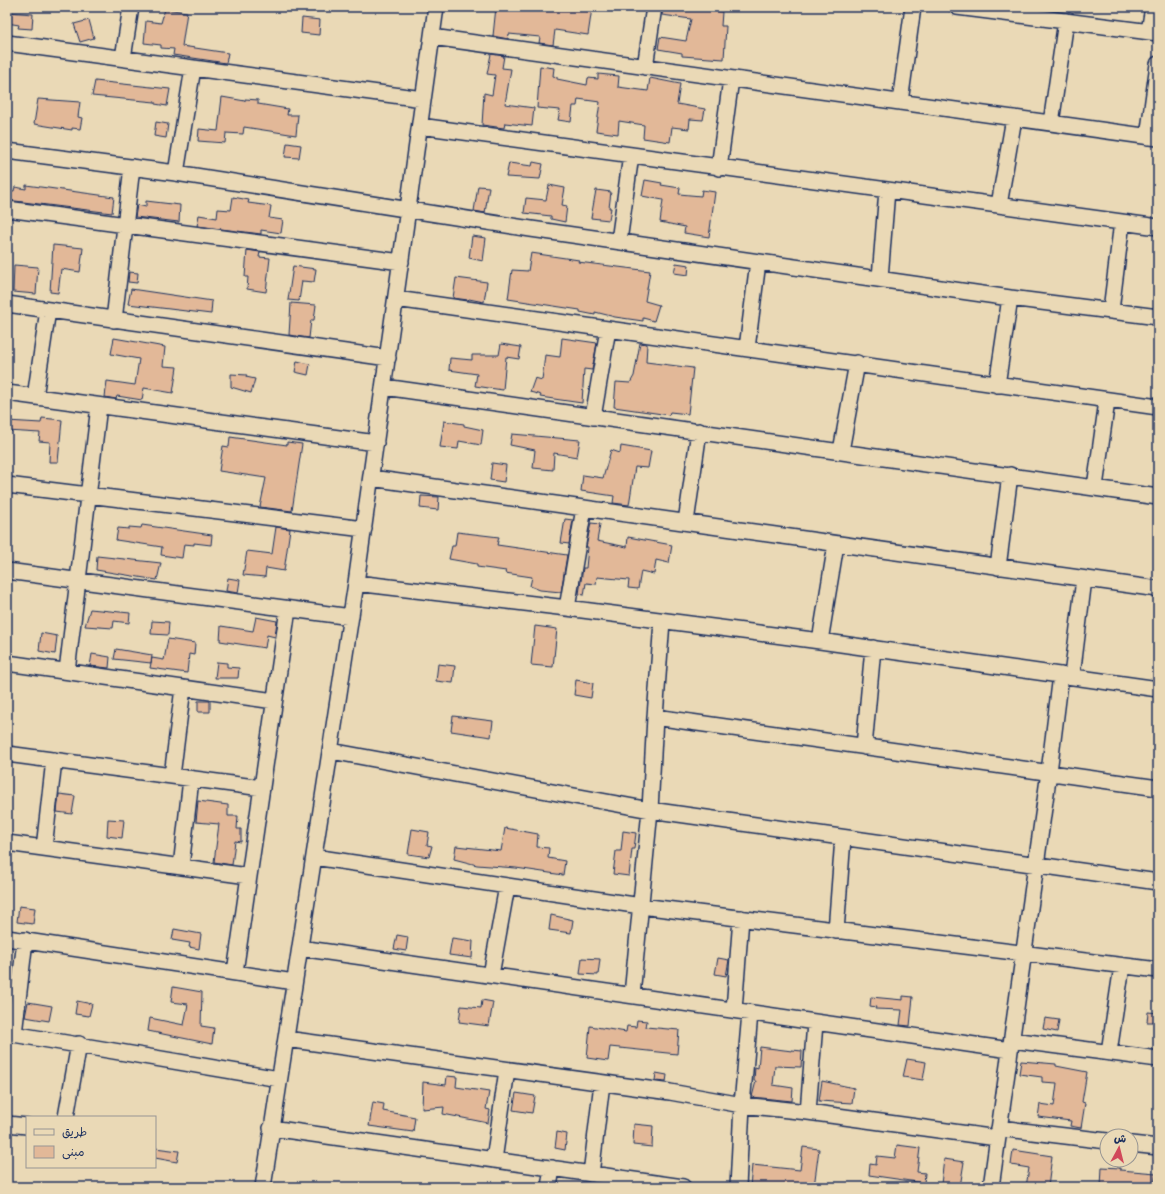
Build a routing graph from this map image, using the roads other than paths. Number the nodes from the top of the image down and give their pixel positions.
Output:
1 (131, 7) edge
2 (654, 7) edge
3 (913, 7) edge
4 (963, 7) edge
5 (1152, 7) edge
6 (432, 8) edge
7 (1066, 21) junction
8 (1153, 33) edge
9 (432, 37) junction
10 (7, 43) edge
11 (123, 58) junction
12 (1158, 64) edge
13 (645, 67) junction
14 (193, 68) junction
15 (731, 79) junction
16 (424, 99) junction
17 (900, 102) junction
18 (1014, 118) junction
19 (1051, 123) junction
20 (420, 126) junction
21 (1153, 138) edge
22 (7, 151) edge
23 (631, 155) junction
24 (132, 167) junction
25 (719, 168) junction
26 (176, 173) junction
27 (887, 190) junction
28 (999, 205) junction
29 (7, 209) edge
30 (408, 211) junction
31 (1122, 222) junction
32 (125, 225) junction
33 (1158, 227) edge
34 (619, 241) junction
35 (401, 262) junction
36 (758, 262) junction
37 (880, 278) junction
38 (1010, 298) junction
39 (396, 299) junction
40 (7, 304) edge
41 (48, 310) junction
42 (1111, 310) junction
43 (1158, 317) edge
44 (114, 320) junction
45 (608, 328) junction
46 (747, 348) junction
47 (388, 358) junction
48 (857, 363) junction
49 (997, 384) junction
50 (384, 387) junction
51 (7, 393) edge
52 (35, 397) junction
53 (1107, 401) junction
54 (99, 406) junction
55 (1158, 407) edge
56 (593, 417) junction
57 (699, 432) junction
58 (376, 443) junction
59 (841, 451) junction
60 (1010, 475) junction
61 (371, 478) junction
62 (7, 485) edge
63 (1095, 487) junction
64 (90, 495) junction
65 (1158, 498) edge
66 (584, 508) junction
67 (686, 522) junction
68 (364, 529) junction
69 (836, 544) junction
70 (998, 567) junction
71 (7, 571) edge
72 (1084, 580) junction
73 (77, 581) junction
74 (356, 583) junction
75 (1158, 590) edge
76 (567, 608) junction
77 (288, 609) junction
78 (351, 617) junction
79 (662, 621) junction
80 (820, 641) junction
81 (873, 648) junction
82 (7, 663) edge
83 (67, 671) junction
84 (1067, 676) junction
85 (183, 688) junction
86 (1158, 689) edge
87 (274, 701) junction
88 (655, 717) junction
89 (864, 747) junction
90 (331, 751) junction
91 (7, 754) edge
92 (54, 760) junction
93 (1049, 772) junction
94 (172, 776) junction
95 (191, 778) junction
96 (262, 788) junction
97 (1158, 788) edge
98 (650, 810) junction
99 (843, 838) junction
100 (7, 843) edge
101 (44, 848) junction
102 (314, 857) junction
103 (1035, 865) junction
104 (181, 867) junction
105 (248, 876) junction
106 (1158, 882) edge
107 (507, 886) junction
108 (640, 906) junction
109 (741, 918) junction
110 (836, 931) junction
111 (7, 938) edge
112 (25, 940) junction
113 (300, 948) junction
114 (1023, 954) junction
115 (1122, 966) junction
116 (1158, 970) edge
117 (235, 972) junction
118 (491, 975) junction
119 (294, 982) junction
120 (632, 995) junction
121 (734, 1010) junction
122 (750, 1012) junction
123 (816, 1023) junction
124 (11, 1033) edge
125 (286, 1039) junction
126 (79, 1044) junction
127 (1011, 1045) junction
128 (1109, 1052) junction
129 (1158, 1059) edge
130 (507, 1070) junction
131 (279, 1079) junction
132 (602, 1083) junction
133 (742, 1105) junction
134 (808, 1112) junction
135 (66, 1116) edge
136 (7, 1124) edge
137 (26, 1126) edge
138 (271, 1128) junction
139 (998, 1133) junction
140 (1099, 1140) edge
141 (1139, 1144) edge
142 (1158, 1145) edge
143 (494, 1160) junction
144 (552, 1168) junction
145 (591, 1174) junction
146 (263, 1187) edge
147 (549, 1187) edge
148 (683, 1187) edge
149 (738, 1187) edge
150 (991, 1187) edge

1 - 11 street
2 - 13 street
3 - 17 street
4 - 7 street
5 - 8 street
6 - 9 street
7 - 8 street
7 - 19 street
9 - 13 street
9 - 16 street
10 - 11 street
11 - 14 street
12 - 21 street
13 - 15 street
14 - 16 street
14 - 26 street
15 - 17 street
15 - 25 street
16 - 20 street
17 - 18 street
18 - 19 street
18 - 28 street
19 - 21 street
20 - 23 street
20 - 30 street
22 - 24 street
23 - 25 street
23 - 34 street
24 - 26 street
24 - 32 street
25 - 27 street
26 - 30 street
27 - 28 street
27 - 37 street
28 - 31 street
29 - 32 street
30 - 34 street
30 - 35 street
31 - 33 street
31 - 42 street
32 - 35 street
32 - 44 street
34 - 36 street
35 - 39 street
36 - 37 street
36 - 46 street
37 - 38 street
38 - 42 street
38 - 49 street
39 - 45 street
39 - 47 street
40 - 41 street
41 - 44 street
41 - 52 street
42 - 43 street
44 - 47 street
45 - 46 street
45 - 56 street
46 - 48 street
47 - 50 street
48 - 49 street
48 - 59 street
49 - 53 street
50 - 56 street
50 - 58 street
51 - 52 street
52 - 54 street
53 - 55 street
53 - 63 street
54 - 58 street
54 - 64 street
56 - 57 street
57 - 59 street
57 - 67 street
58 - 61 street
59 - 60 street
60 - 63 street
60 - 70 street
61 - 66 street
61 - 68 street
62 - 64 street
63 - 65 street
64 - 68 street
64 - 73 street
66 - 67 street
66 - 76 street
67 - 69 street
68 - 74 street
69 - 70 street
69 - 80 street
70 - 72 street
71 - 73 street
72 - 75 street
72 - 84 street
73 - 77 street
73 - 83 street
74 - 76 street
74 - 78 street
76 - 79 street
77 - 78 street
77 - 87 street
78 - 90 street
79 - 80 street
79 - 88 street
80 - 81 street
81 - 84 street
81 - 89 street
82 - 83 street
83 - 85 street
84 - 86 street
84 - 93 street
85 - 87 street
85 - 94 street
87 - 96 street
88 - 89 street
88 - 98 street
89 - 93 street
90 - 98 street
90 - 102 street
91 - 92 street
92 - 94 street
92 - 101 street
93 - 97 street
93 - 103 street
94 - 95 street
95 - 96 street
95 - 104 street
96 - 105 street
98 - 99 street
98 - 108 street
99 - 103 street
99 - 110 street
100 - 101 street
101 - 104 street
102 - 107 street
102 - 113 street
103 - 106 street
103 - 114 street
104 - 105 street
105 - 117 street
107 - 108 street
107 - 118 street
108 - 109 street
108 - 120 street
109 - 110 street
109 - 121 street
110 - 114 street
111 - 112 street
112 - 117 street
112 - 124 street
113 - 118 street
113 - 119 street
114 - 115 street
114 - 127 street
115 - 116 street
115 - 128 street
117 - 119 street
118 - 120 street
119 - 125 street
120 - 121 street
121 - 122 street
122 - 123 street
122 - 133 street
123 - 127 street
123 - 134 street
124 - 126 street
125 - 130 street
125 - 131 street
126 - 131 street
126 - 135 street
127 - 128 street
127 - 139 street
128 - 129 street
130 - 132 street
130 - 143 street
131 - 138 street
132 - 133 street
132 - 145 street
133 - 134 street
133 - 149 street
134 - 139 street
136 - 137 street
138 - 143 street
138 - 146 street
139 - 140 street
139 - 150 street
141 - 142 street
143 - 144 street
144 - 145 street
144 - 147 street
145 - 148 street

